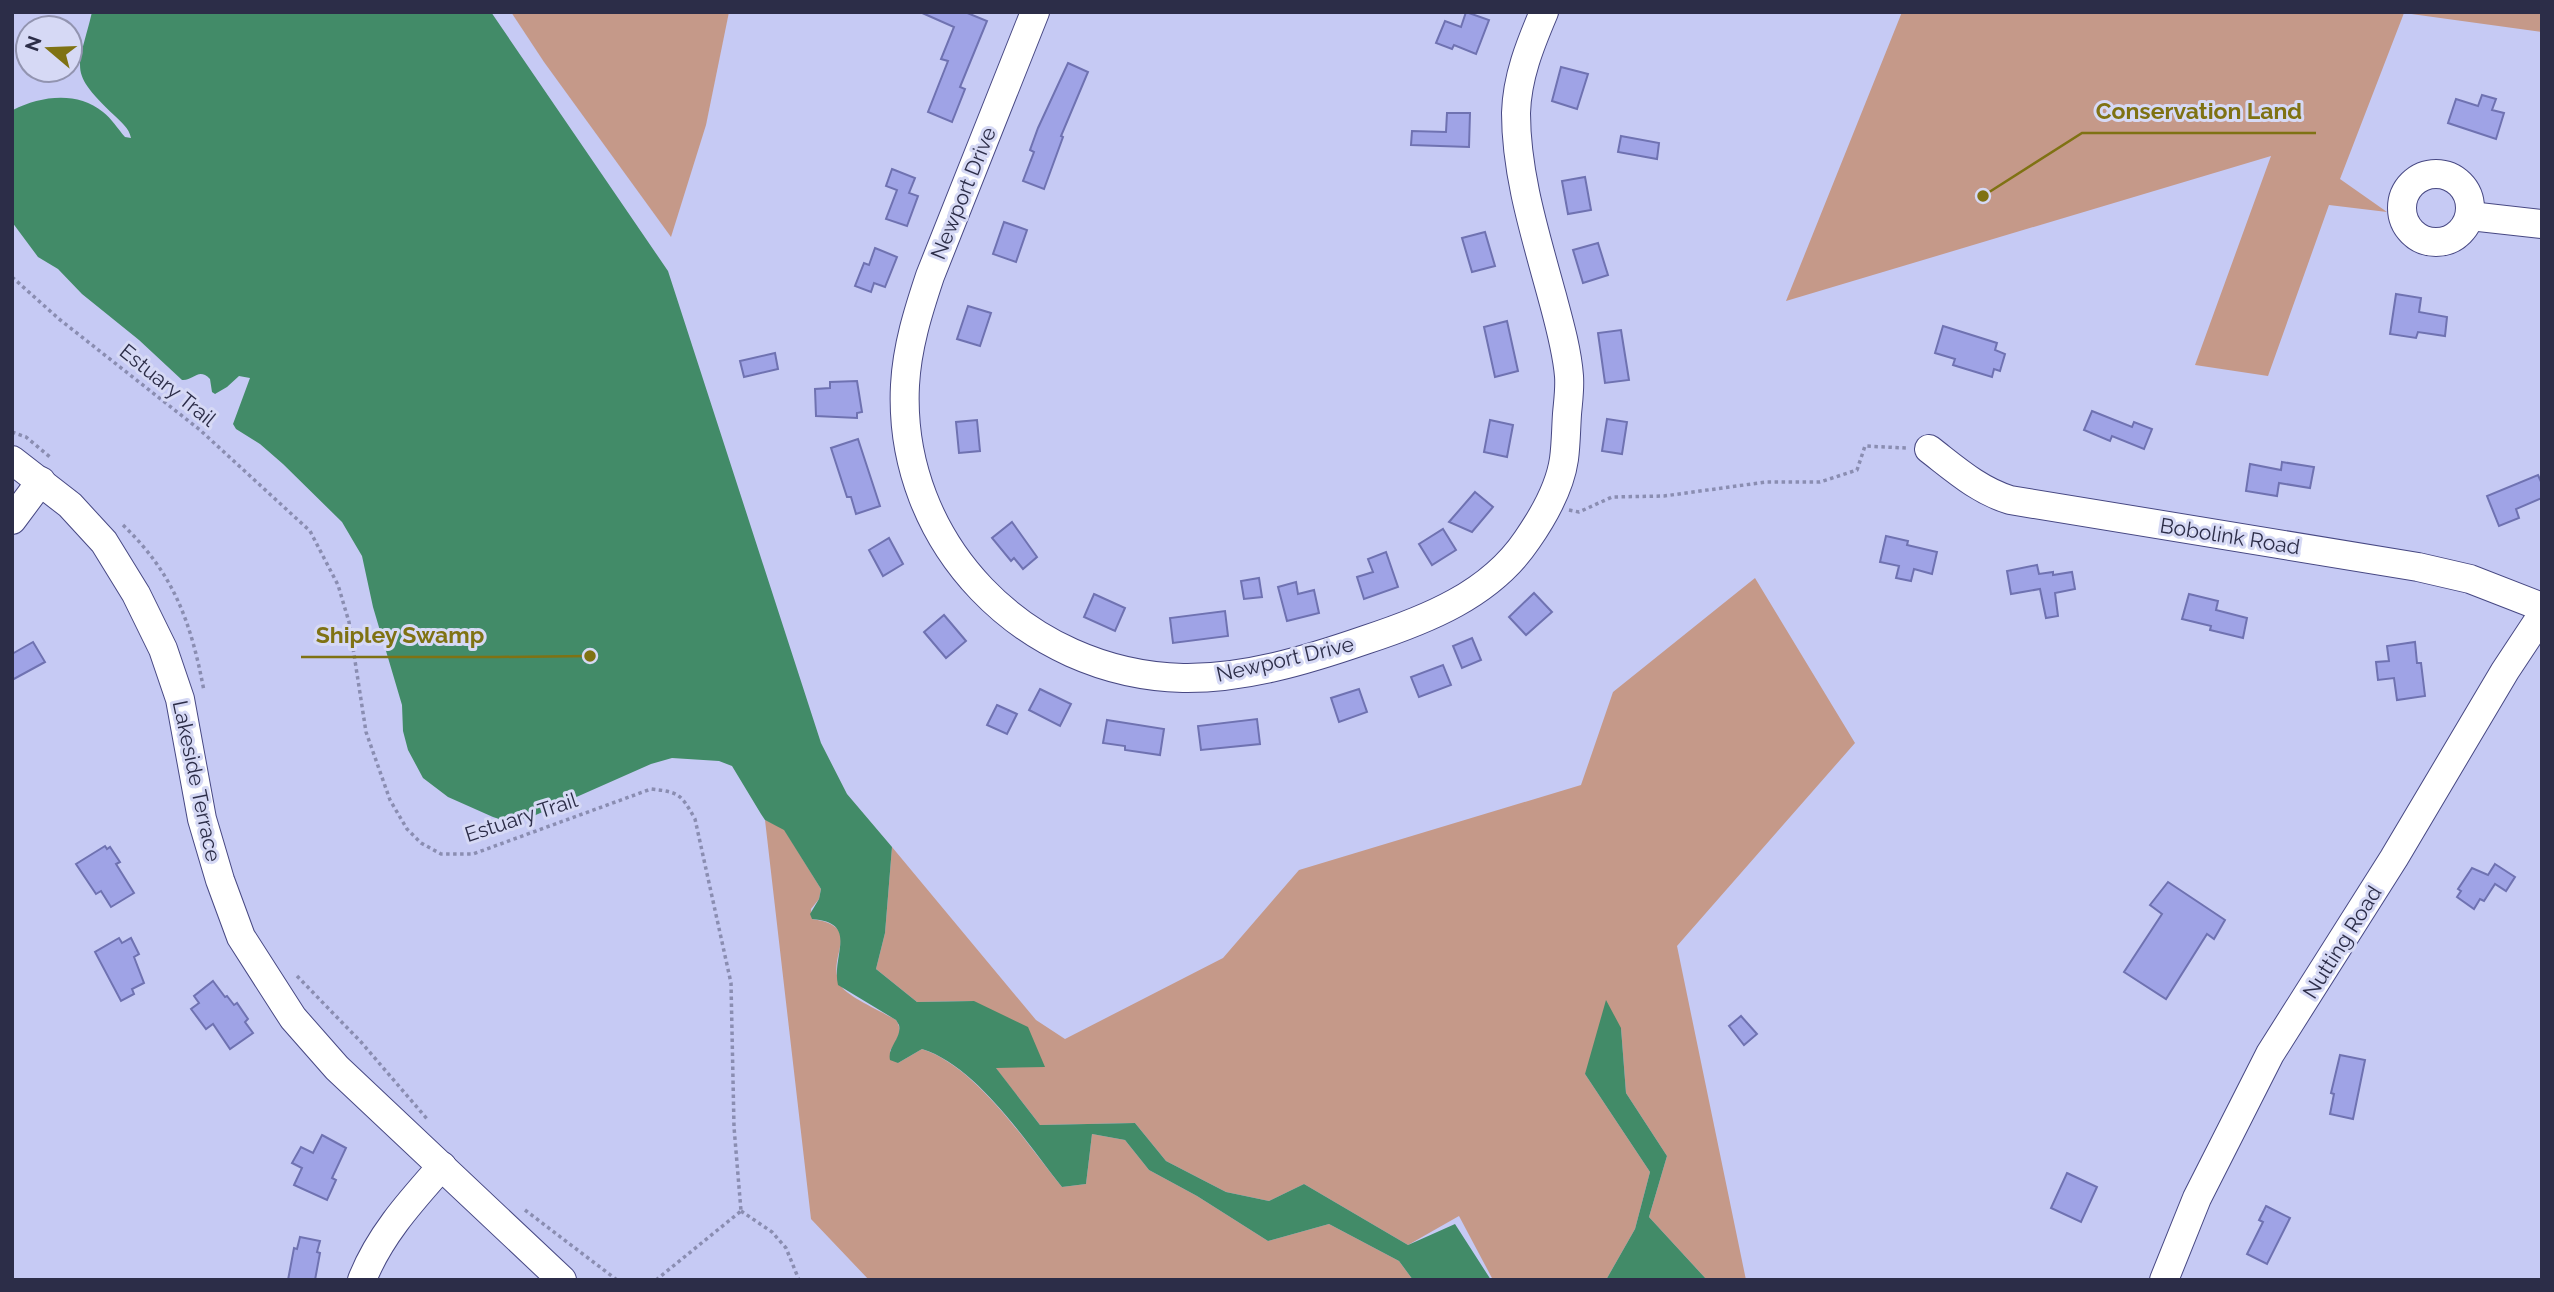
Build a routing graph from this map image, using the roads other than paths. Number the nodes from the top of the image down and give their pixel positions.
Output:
1 (1035, 12) edge
2 (1544, 12) edge
3 (2470, 216) dead end
4 (2542, 224) edge
5 (1929, 449) road end
6 (12, 460) edge
7 (47, 470) junction
8 (12, 520) edge
9 (2542, 607) edge
10 (2542, 615) edge
11 (442, 1166) junction
12 (362, 1280) edge
13 (562, 1280) edge
14 (2164, 1280) edge

1 - 2 street, Newport Drive
3 - 4 street
5 - 9 street, Bobolink Road
6 - 7 street, Lakeside Terrace
7 - 8 street
7 - 11 street, Lakeside Terrace
10 - 14 street, Nutting Road
11 - 12 street
11 - 13 street, Lakeside Terrace

